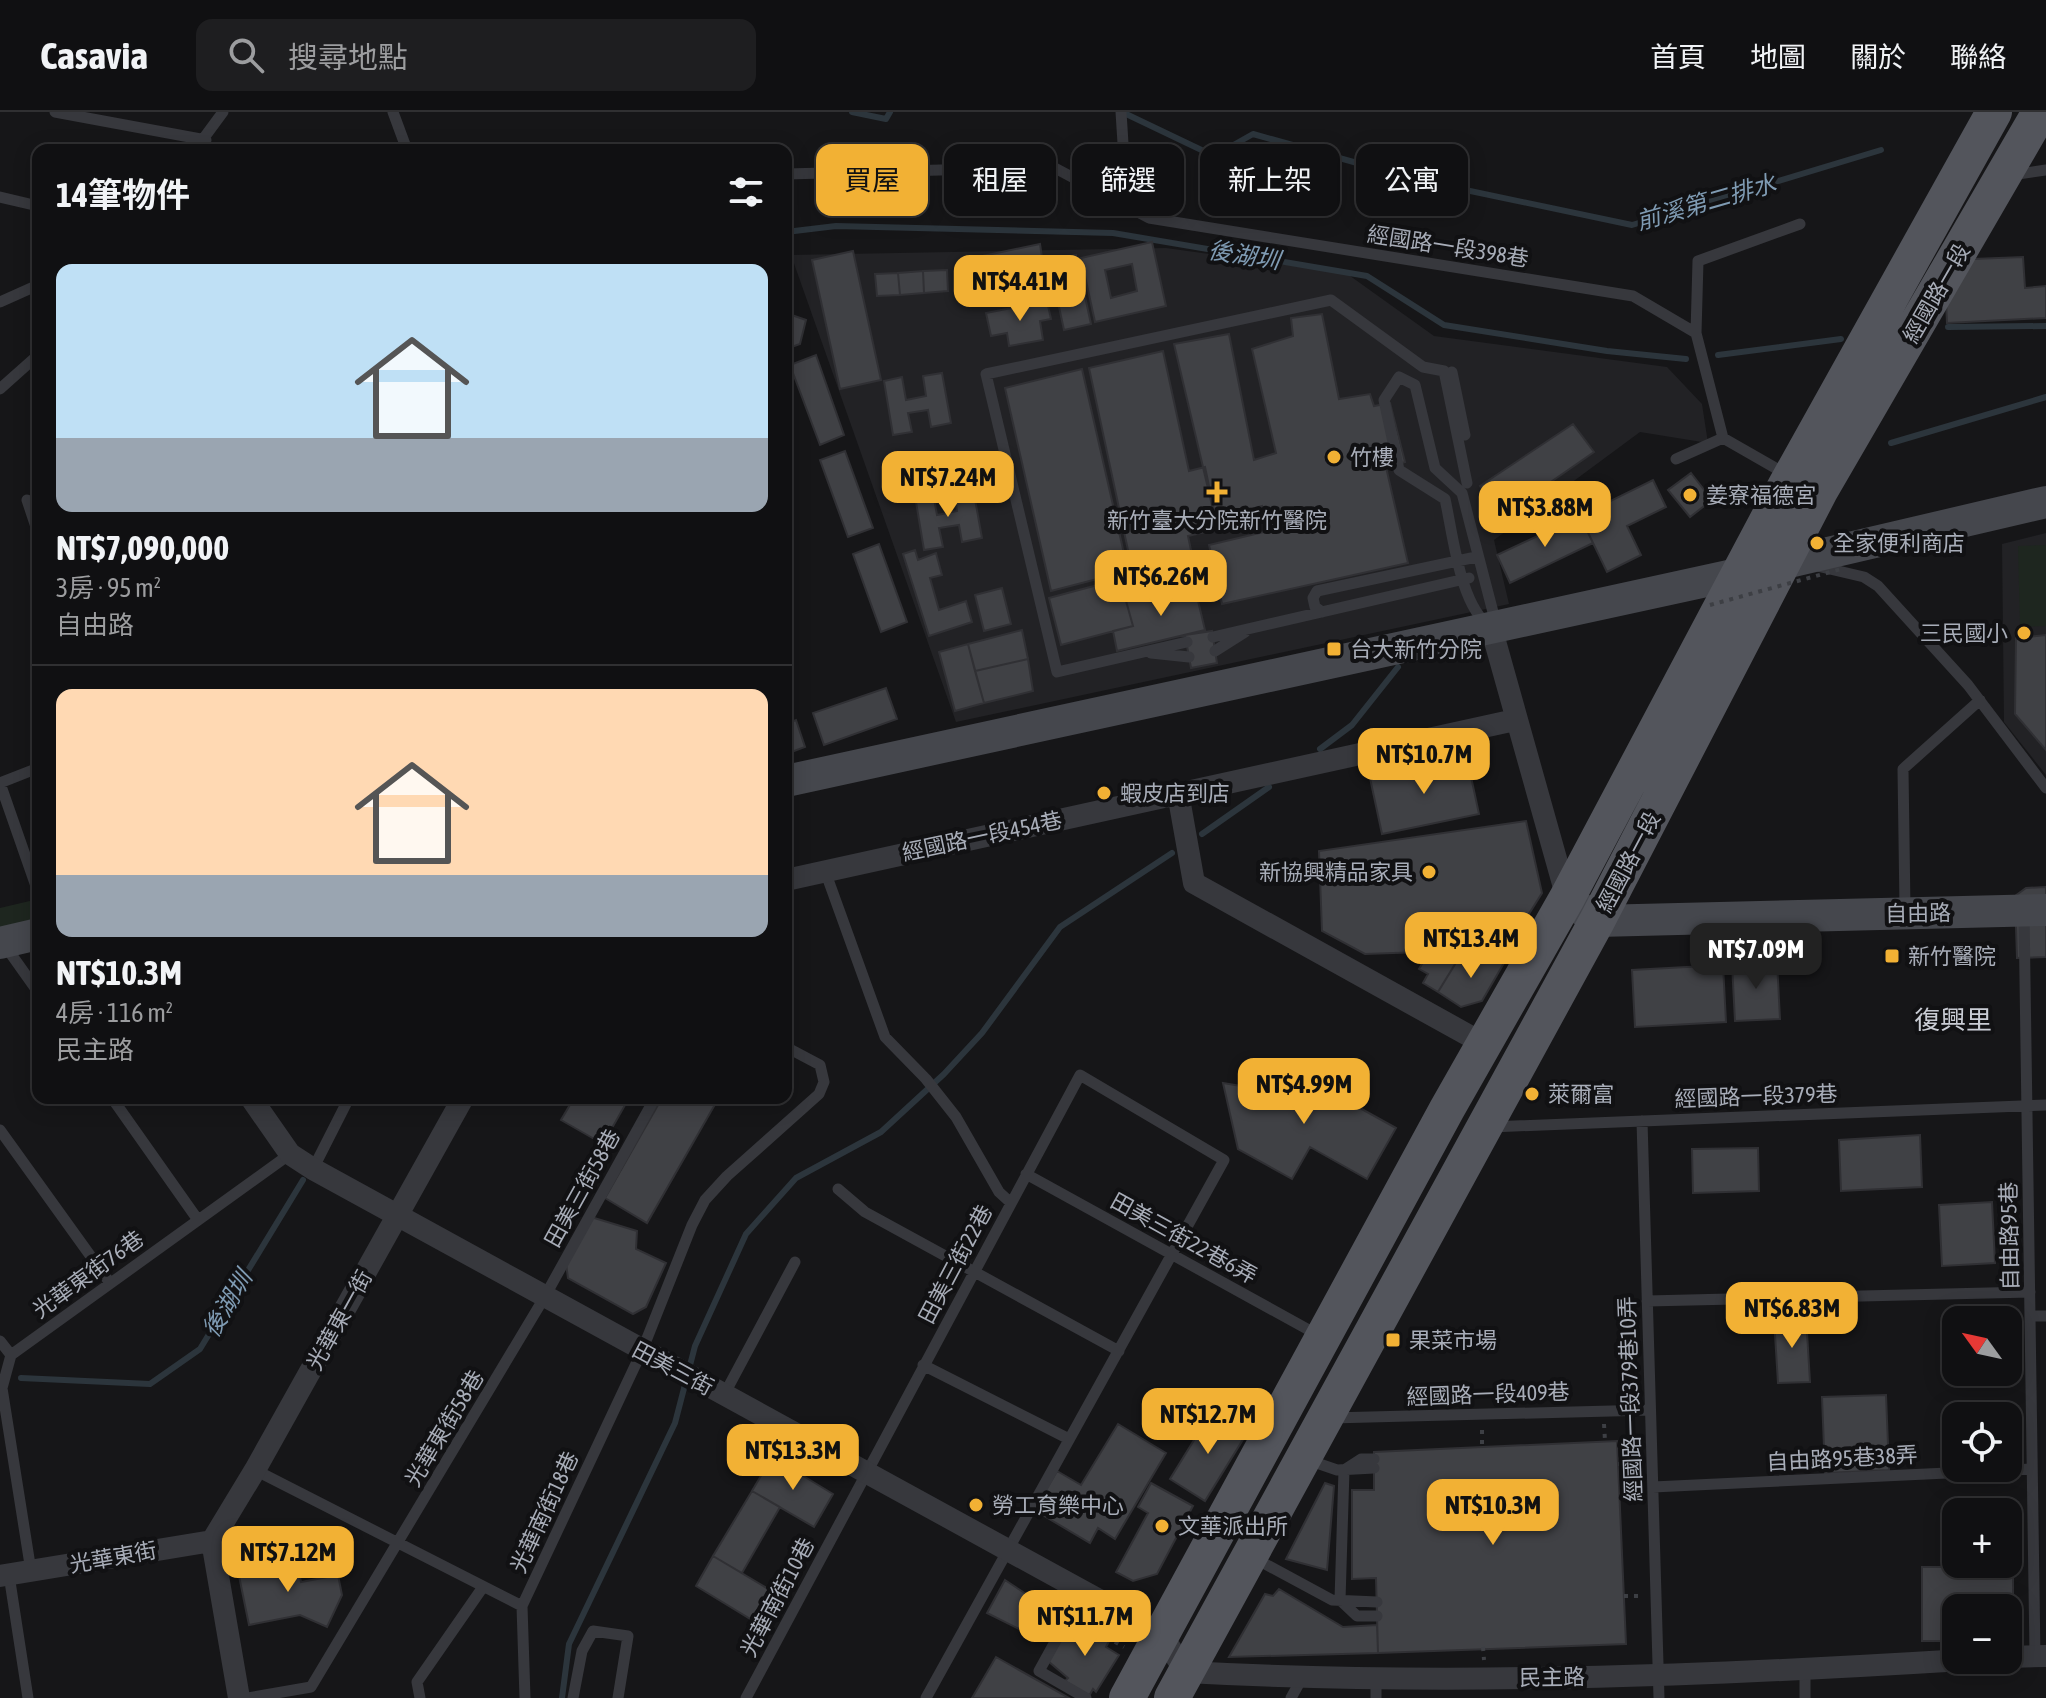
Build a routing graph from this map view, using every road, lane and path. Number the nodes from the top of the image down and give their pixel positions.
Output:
1 (55, 112) edge
2 (223, 112) edge
3 (393, 112) edge
4 (1994, 112) edge
5 (2040, 112) edge
6 (1122, 116) edge
7 (206, 140) junction
8 (202, 144) edge
9 (405, 144) edge
10 (1124, 144) edge
11 (1989, 163) junction
12 (2046, 170) edge
13 (792, 174) edge
14 (1072, 177) edge
15 (0, 197) edge
16 (32, 205) edge
17 (1145, 216) edge
18 (1800, 224) dead end
19 (32, 288) edge
20 (0, 302) edge
21 (1696, 333) junction
22 (32, 360) edge
23 (1452, 372) dead end
24 (0, 389) edge
25 (1723, 438) junction
26 (1676, 459) dead end
27 (1805, 484) junction
28 (1464, 488) junction
29 (1445, 499) junction
30 (27, 500) dead end
31 (2046, 502) edge
32 (32, 515) edge
33 (1476, 557) junction
34 (1787, 559) junction
35 (1459, 562) junction
36 (1845, 568) dead end
37 (1738, 574) junction
38 (1481, 575) junction
39 (1463, 580) junction
40 (1710, 605) dead end
41 (1322, 612) junction
42 (1253, 627) junction
43 (1491, 627) junction
44 (1213, 637) dead end
45 (1187, 642) dead end
46 (1215, 651) dead end
47 (1143, 652) junction
48 (1189, 657) dead end
49 (1980, 700) junction
50 (1515, 720) junction
51 (32, 770) edge
52 (792, 780) edge
53 (0, 783) edge
54 (2046, 788) edge
55 (1178, 793) junction
56 (825, 871) junction
57 (32, 875) edge
58 (792, 879) edge
59 (1567, 898) junction
60 (2035, 910) edge
61 (1905, 914) junction
62 (1597, 921) junction
63 (32, 935) edge
64 (1, 942) edge
65 (32, 984) edge
66 (1484, 1044) junction
67 (792, 1050) edge
68 (116, 1104) edge
69 (255, 1104) edge
70 (346, 1104) edge
71 (460, 1104) edge
72 (652, 1104) edge
73 (2046, 1105) edge
74 (2027, 1106) junction
75 (1642, 1121) junction
76 (1487, 1127) junction
77 (1, 1135) edge
78 (290, 1154) junction
79 (313, 1169) junction
80 (1026, 1174) junction
81 (838, 1189) dead end
82 (1011, 1203) junction
83 (396, 1218) junction
84 (198, 1220) junction
85 (1172, 1255) junction
86 (795, 1262) dead end
87 (973, 1273) junction
88 (110, 1283) junction
89 (2030, 1292) junction
90 (544, 1298) junction
91 (1647, 1301) junction
92 (2030, 1316) junction
93 (2046, 1316) edge
94 (1322, 1337) junction
95 (0, 1341) edge
96 (642, 1351) junction
97 (1119, 1351) junction
98 (11, 1355) junction
99 (923, 1365) junction
100 (724, 1396) junction
101 (1650, 1410) junction
102 (1327, 1418) junction
103 (3, 1430) edge
104 (1069, 1439) junction
105 (1304, 1458) junction
106 (1374, 1463) dead end
107 (2032, 1469) junction
108 (255, 1470) junction
109 (1344, 1470) junction
110 (866, 1473) junction
111 (1653, 1487) junction
112 (212, 1541) junction
113 (399, 1542) junction
114 (1008, 1551) junction
115 (1251, 1556) junction
116 (31, 1571) junction
117 (4, 1576) edge
118 (483, 1587) junction
119 (1083, 1591) junction
120 (1340, 1600) junction
121 (1377, 1602) dead end
122 (522, 1606) junction
123 (1070, 1615) junction
124 (1377, 1616) dead end
125 (1154, 1647) junction
126 (2041, 1656) edge
127 (1942, 1661) edge
128 (1805, 1670) junction
129 (1302, 1678) junction
130 (1179, 1685) edge
131 (1658, 1687) edge
132 (1376, 1688) edge
133 (28, 1698) edge
134 (239, 1698) edge
135 (248, 1698) edge
136 (420, 1698) edge
137 (525, 1698) edge
138 (573, 1698) edge
139 (618, 1698) edge
140 (746, 1698) edge
141 (926, 1698) edge
142 (1086, 1698) edge
143 (1127, 1698) edge
144 (1291, 1698) edge
145 (1805, 1698) edge

1 - 7 lane
2 - 7 lane
3 - 9 lane
4 - 11 main road, 經國路一段
5 - 11 main road, 經國路一段
6 - 10 lane
7 - 8 lane
11 - 12 lane
11 - 27 main road, 經國路一段
13 - 14 lane, 經國路一段398巷
15 - 16 lane
17 - 21 lane, 經國路一段398巷
18 - 21 lane
19 - 20 lane
21 - 25 lane
22 - 24 lane
23 - 28 lane
25 - 26 lane
25 - 27 lane
27 - 34 main road, 經國路一段
27 - 37 main road, 經國路一段
28 - 29 lane
28 - 29 lane
28 - 33 lane
28 - 47 lane
29 - 35 lane
30 - 32 lane
31 - 34 street
33 - 35 lane
33 - 38 lane
34 - 37 street
34 - 49 lane
34 - 62 main road, 經國路一段
35 - 39 lane
35 - 41 lane
36 - 40 path, bridge
37 - 43 street
37 - 59 main road, 經國路一段
38 - 39 lane
38 - 43 lane
39 - 41 lane
39 - 43 lane
41 - 42 lane
42 - 44 lane
42 - 46 lane
43 - 50 street
43 - 52 street
45 - 47 lane
47 - 48 lane
49 - 54 lane
49 - 61 lane
50 - 55 street, 經國路一段454巷
50 - 59 street
51 - 53 lane
53 - 57 lane
55 - 56 street, 經國路一段454巷
55 - 66 street
56 - 58 street, 經國路一段454巷
56 - 82 lane
59 - 62 street
59 - 66 main road, 經國路一段
60 - 61 street, 自由路
60 - 74 lane, 自由路95巷
61 - 62 street, 自由路
62 - 76 main road, 經國路一段
63 - 64 street
64 - 65 lane
66 - 94 main road, 經國路一段
67 - 96 lane, 光華南街18巷
68 - 84 lane
69 - 78 street, 田美三街
70 - 79 lane
71 - 83 street, 光華東一街
72 - 90 lane, 田美三街58巷
73 - 74 lane, 經國路一段379巷
74 - 75 lane, 經國路一段379巷
74 - 89 lane, 自由路95巷
75 - 76 lane, 經國路一段379巷
75 - 91 lane, 經國路一段379巷10弄
76 - 102 main road, 經國路一段
77 - 88 lane
78 - 79 street, 田美三街
78 - 84 lane, 光華東街76巷
79 - 83 street, 田美三街
80 - 82 lane, 田美三街22巷
80 - 85 lane, 田美三街22巷6弄
80 - 85 lane, 田美三街22巷
81 - 87 lane
82 - 87 lane, 田美三街22巷
83 - 90 street, 田美三街
83 - 108 street, 光華東一街
84 - 88 lane, 光華東街76巷
85 - 94 lane, 田美三街22巷6弄
85 - 97 lane
86 - 100 lane
87 - 97 lane
87 - 99 lane, 田美三街22巷
88 - 98 lane, 光華東街76巷
89 - 91 lane
89 - 92 lane, 自由路95巷
90 - 96 street, 田美三街
90 - 113 lane, 光華東街58巷
91 - 101 lane, 經國路一段379巷10弄
92 - 93 lane
92 - 107 lane, 自由路95巷
94 - 125 main road, 經國路一段
95 - 98 lane
96 - 100 street, 田美三街
96 - 122 lane, 光華南街18巷
97 - 104 lane
98 - 103 lane
99 - 104 lane
99 - 110 lane, 田美三街22巷
100 - 110 street, 田美三街
101 - 102 lane, 經國路一段409巷
101 - 111 lane, 經國路一段379巷10弄
102 - 105 main road, 經國路一段
103 - 116 lane
104 - 114 lane
105 - 109 lane
105 - 115 main road, 經國路一段
106 - 109 lane
107 - 111 lane, 自由路95巷38弄
107 - 126 lane, 自由路95巷
108 - 112 street, 光華東一街
108 - 113 lane
109 - 120 lane
110 - 114 street, 田美三街
110 - 140 lane, 光華南街10巷
111 - 131 lane, 經國路一段379巷10弄
112 - 116 street, 光華東街
112 - 134 street
113 - 118 lane
113 - 135 lane, 光華東街58巷
114 - 119 street, 田美三街
114 - 141 lane
115 - 120 lane
115 - 130 main road, 經國路一段
116 - 117 street, 光華東街
117 - 133 lane
118 - 122 lane
118 - 136 lane
119 - 123 lane
119 - 125 street, 田美三街
120 - 121 lane
120 - 124 lane
122 - 137 lane, 光華南街18巷
123 - 125 path
123 - 142 lane
125 - 130 street
125 - 143 main road, 經國路一段
127 - 128 street, 民主路
128 - 131 street, 民主路
128 - 145 lane
129 - 130 street, 民主路
129 - 132 street, 民主路
129 - 144 lane
131 - 132 street, 民主路
138 - 139 lane

